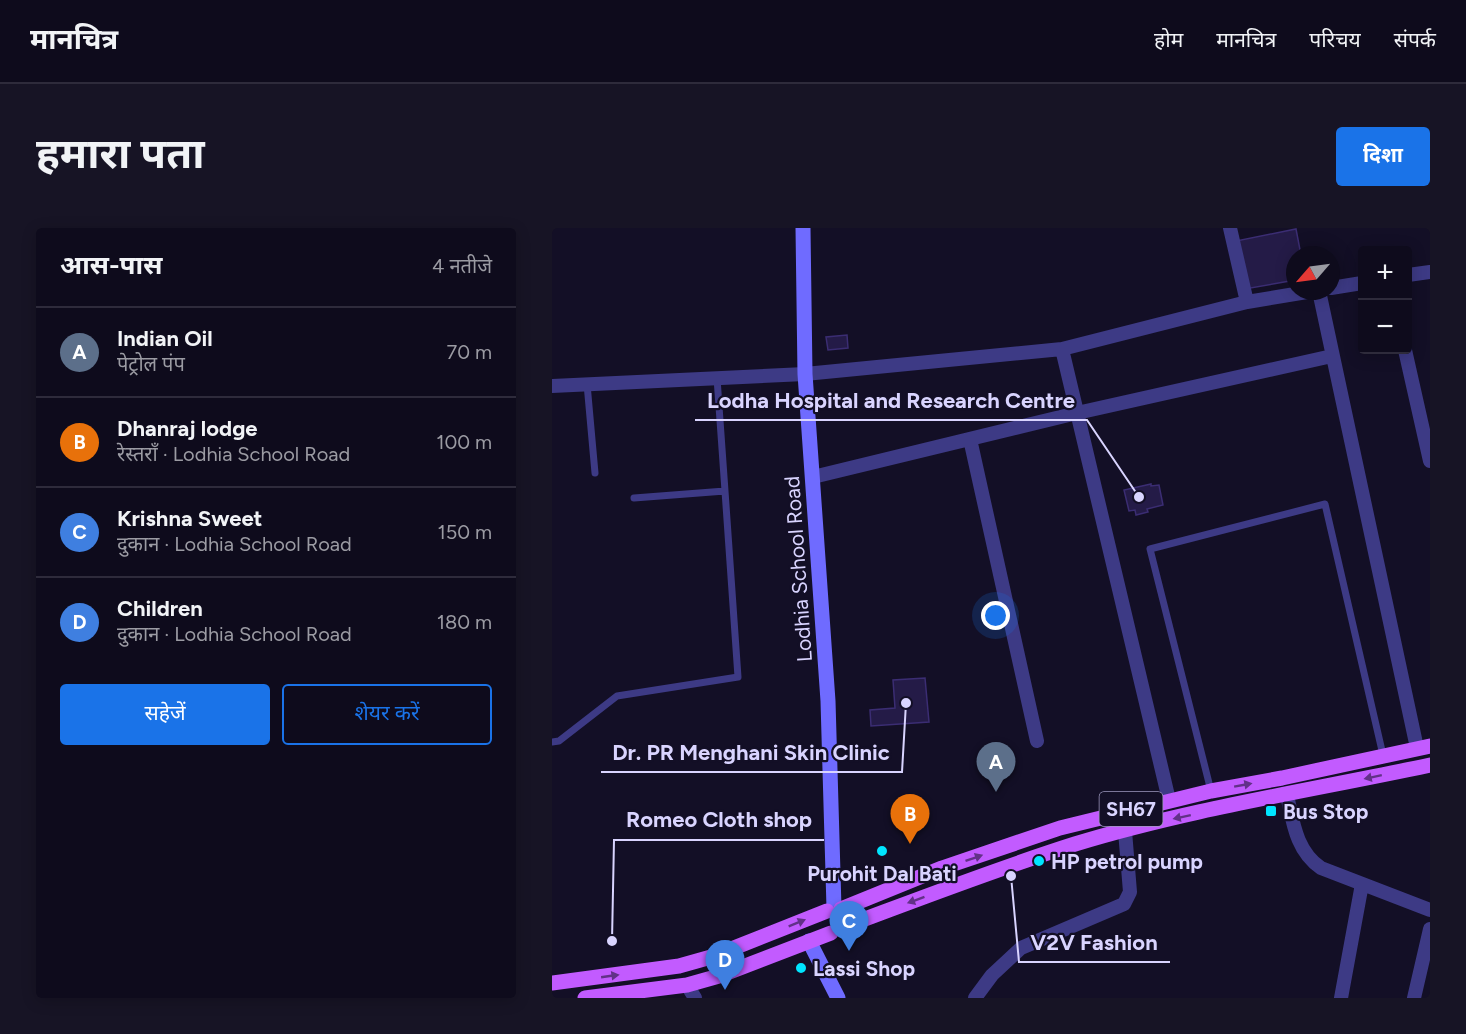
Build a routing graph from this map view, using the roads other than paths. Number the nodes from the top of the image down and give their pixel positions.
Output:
1 (803, 228) edge
2 (1230, 228) edge
3 (1430, 272) edge
4 (1412, 274) edge
5 (1358, 284) edge
6 (1340, 287) edge
7 (1286, 296) edge
8 (1321, 300) edge
9 (1247, 302) junction
10 (1062, 349) junction
11 (1406, 354) edge
12 (1332, 356) junction
13 (805, 374) junction
14 (717, 378) junction
15 (587, 384) junction
16 (552, 386) edge
17 (1077, 414) junction
18 (1426, 426) edge
19 (970, 439) junction
20 (1430, 461) edge
21 (595, 472) dead end
22 (813, 477) junction
23 (725, 491) junction
24 (634, 498) dead end
25 (1037, 741) dead end
26 (552, 742) edge
27 (1424, 747) edge
28 (1383, 755) junction
29 (1430, 765) edge
30 (1211, 791) junction
31 (1287, 795) junction
32 (1169, 800) junction
33 (1125, 831) junction
34 (1362, 884) junction
35 (834, 909) junction
36 (1430, 910) edge
37 (849, 925) junction
38 (1430, 929) edge
39 (831, 933) junction
40 (809, 941) junction
41 (552, 983) edge
42 (687, 984) junction
43 (585, 998) edge
44 (695, 998) edge
45 (838, 998) edge
46 (975, 998) edge
47 (1341, 998) edge
48 (1414, 998) edge

1 - 13 street, Lodhia School Road
2 - 9 street
3 - 4 street
5 - 6 street
7 - 9 street
8 - 12 street
9 - 10 street
10 - 13 street
10 - 17 street
11 - 18 street
12 - 17 street
12 - 27 street
13 - 14 street
13 - 22 street, Lodhia School Road
14 - 15 street
14 - 23 lane
15 - 16 street
15 - 21 lane
17 - 19 street
17 - 32 street
18 - 20 street
19 - 22 street
19 - 25 street
22 - 35 street, Lodhia School Road
23 - 24 lane
23 - 26 lane
27 - 28 main road, SH67
30 -> 28 main road, SH67
28 - 30 lane
29 -> 31 main road, SH67
30 - 32 main road, SH67
31 -> 33 main road, SH67
31 - 34 street
35 -> 32 main road, SH67
33 -> 37 main road, SH67
33 - 46 street
34 - 36 street
34 - 47 street
35 - 37 main road
35 - 39 main road
41 -> 35 main road, SH67
37 - 39 main road, SH67
38 - 48 street
39 - 40 main road, SH67
40 - 42 main road, SH67
40 - 45 street
42 - 43 main road, SH67
42 - 44 street

